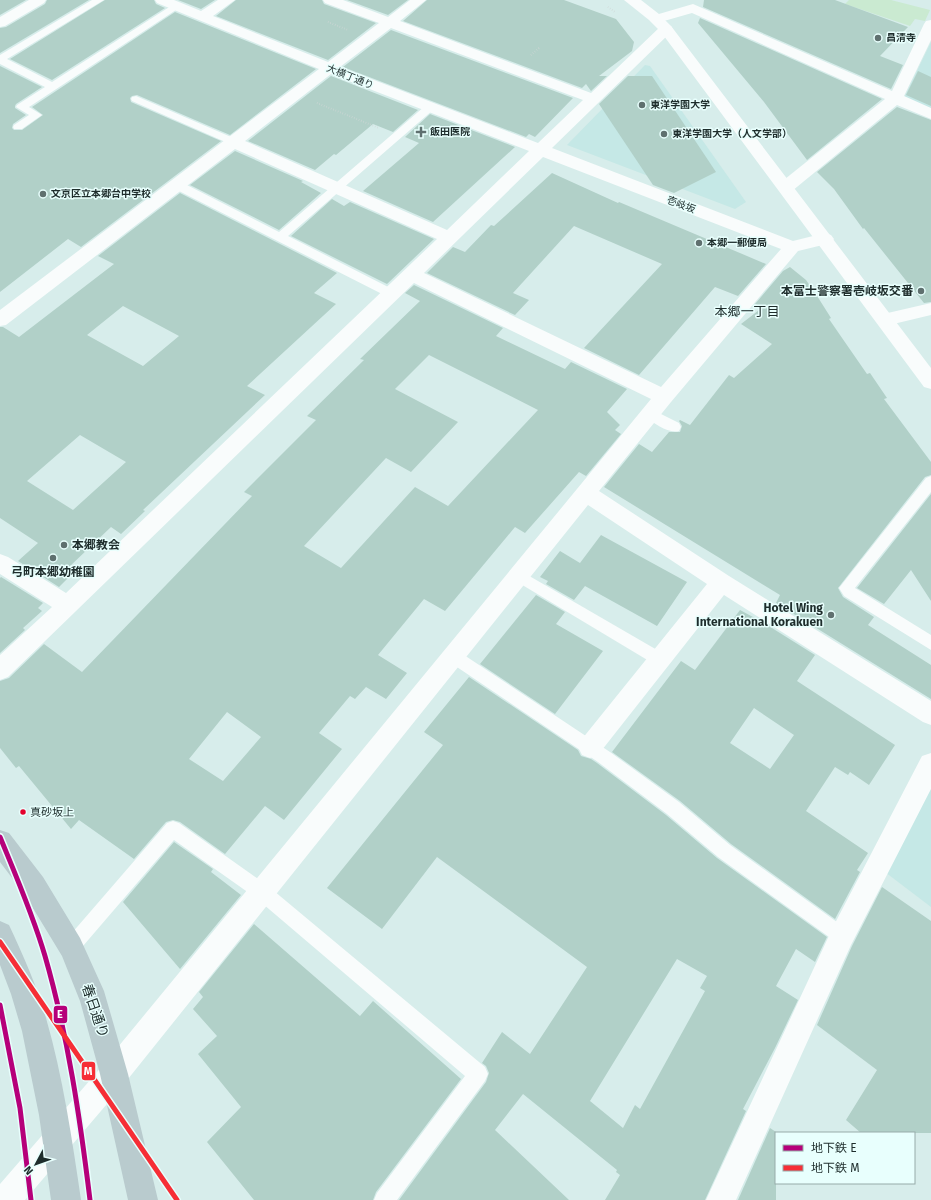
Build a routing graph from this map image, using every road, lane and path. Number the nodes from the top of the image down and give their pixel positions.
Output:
1 (39, 0) edge
2 (99, 0) edge
3 (162, 0) edge
4 (228, 0) edge
5 (330, 0) edge
6 (419, 0) edge
7 (631, 0) edge
8 (695, 4) edge
9 (177, 6) junction
10 (202, 17) junction
11 (0, 23) edge
12 (389, 23) junction
13 (662, 24) junction
14 (931, 24) edge
15 (0, 59) edge
16 (330, 69) junction
17 (52, 87) junction
18 (296, 95) junction
19 (896, 98) junction
20 (136, 99) dead end
21 (593, 99) junction
22 (429, 108) junction
23 (931, 114) edge
24 (18, 127) dead end
25 (398, 135) junction
26 (234, 142) junction
27 (539, 151) junction
28 (177, 185) junction
29 (786, 187) junction
30 (337, 188) junction
31 (280, 237) junction
32 (449, 238) junction
33 (825, 239) junction
34 (792, 247) junction
35 (412, 274) junction
36 (392, 294) junction
37 (931, 309) edge
38 (0, 320) edge
39 (885, 320) junction
40 (931, 382) edge
41 (657, 406) junction
42 (674, 427) dead end
43 (931, 482) edge
44 (586, 493) junction
45 (0, 563) edge
46 (519, 576) junction
47 (721, 582) junction
48 (68, 606) junction
49 (931, 643) edge
50 (453, 656) junction
51 (659, 659) junction
52 (0, 670) edge
53 (931, 714) edge
54 (590, 747) junction
55 (931, 764) edge
56 (0, 842) edge
57 (262, 892) junction
58 (0, 934) edge
59 (842, 936) junction
60 (71, 947) junction
61 (114, 1074) junction
62 (58, 1141) junction
63 (6, 1200) edge
64 (66, 1200) edge
65 (143, 1200) edge
66 (384, 1200) edge
67 (721, 1200) edge

1 - 11 street
2 - 15 lane
3 - 9 street, 大横丁通り
4 - 10 street
5 - 12 street
6 - 12 street
7 - 13 street
8 - 13 street
8 - 19 street
9 - 10 street, 大横丁通り
9 - 17 lane
10 - 16 street, 大横丁通り
12 - 16 street
12 - 21 street
13 - 21 street
13 - 29 street
14 - 19 street
15 - 17 lane
16 - 18 street
16 - 22 street, 大横丁通り
17 - 24 lane
18 - 25 path
18 - 26 street
19 - 23 street
19 - 29 street
20 - 26 lane
21 - 27 street
22 - 25 lane
22 - 27 street, 大横丁通り
25 - 30 lane
26 - 28 street
26 - 30 street
27 - 32 street
27 - 34 street, 壱岐坂
28 - 31 lane
28 - 38 street
29 - 33 street
30 - 31 lane
30 - 32 street
31 - 36 lane
32 - 35 street
33 - 34 street
33 - 39 street
34 - 41 street
35 - 36 street
35 - 41 street
36 - 48 street
37 - 39 street
39 - 40 street
41 - 42 lane
41 - 44 street
43 - 49 lane
44 - 46 street
44 - 47 street
45 - 48 street
46 - 50 street
46 - 51 lane
47 - 51 street
47 - 53 street
48 - 52 street
50 - 54 lane
50 - 57 street
51 - 54 street
54 - 59 lane
55 - 59 street
56 - 60 highway, 春日通り
57 - 60 lane
57 - 61 street
57 - 66 lane
58 - 62 highway
59 - 67 street
60 - 61 highway, 春日通り
61 - 62 street
61 - 65 highway, 春日通り
62 - 63 street
62 - 64 highway

